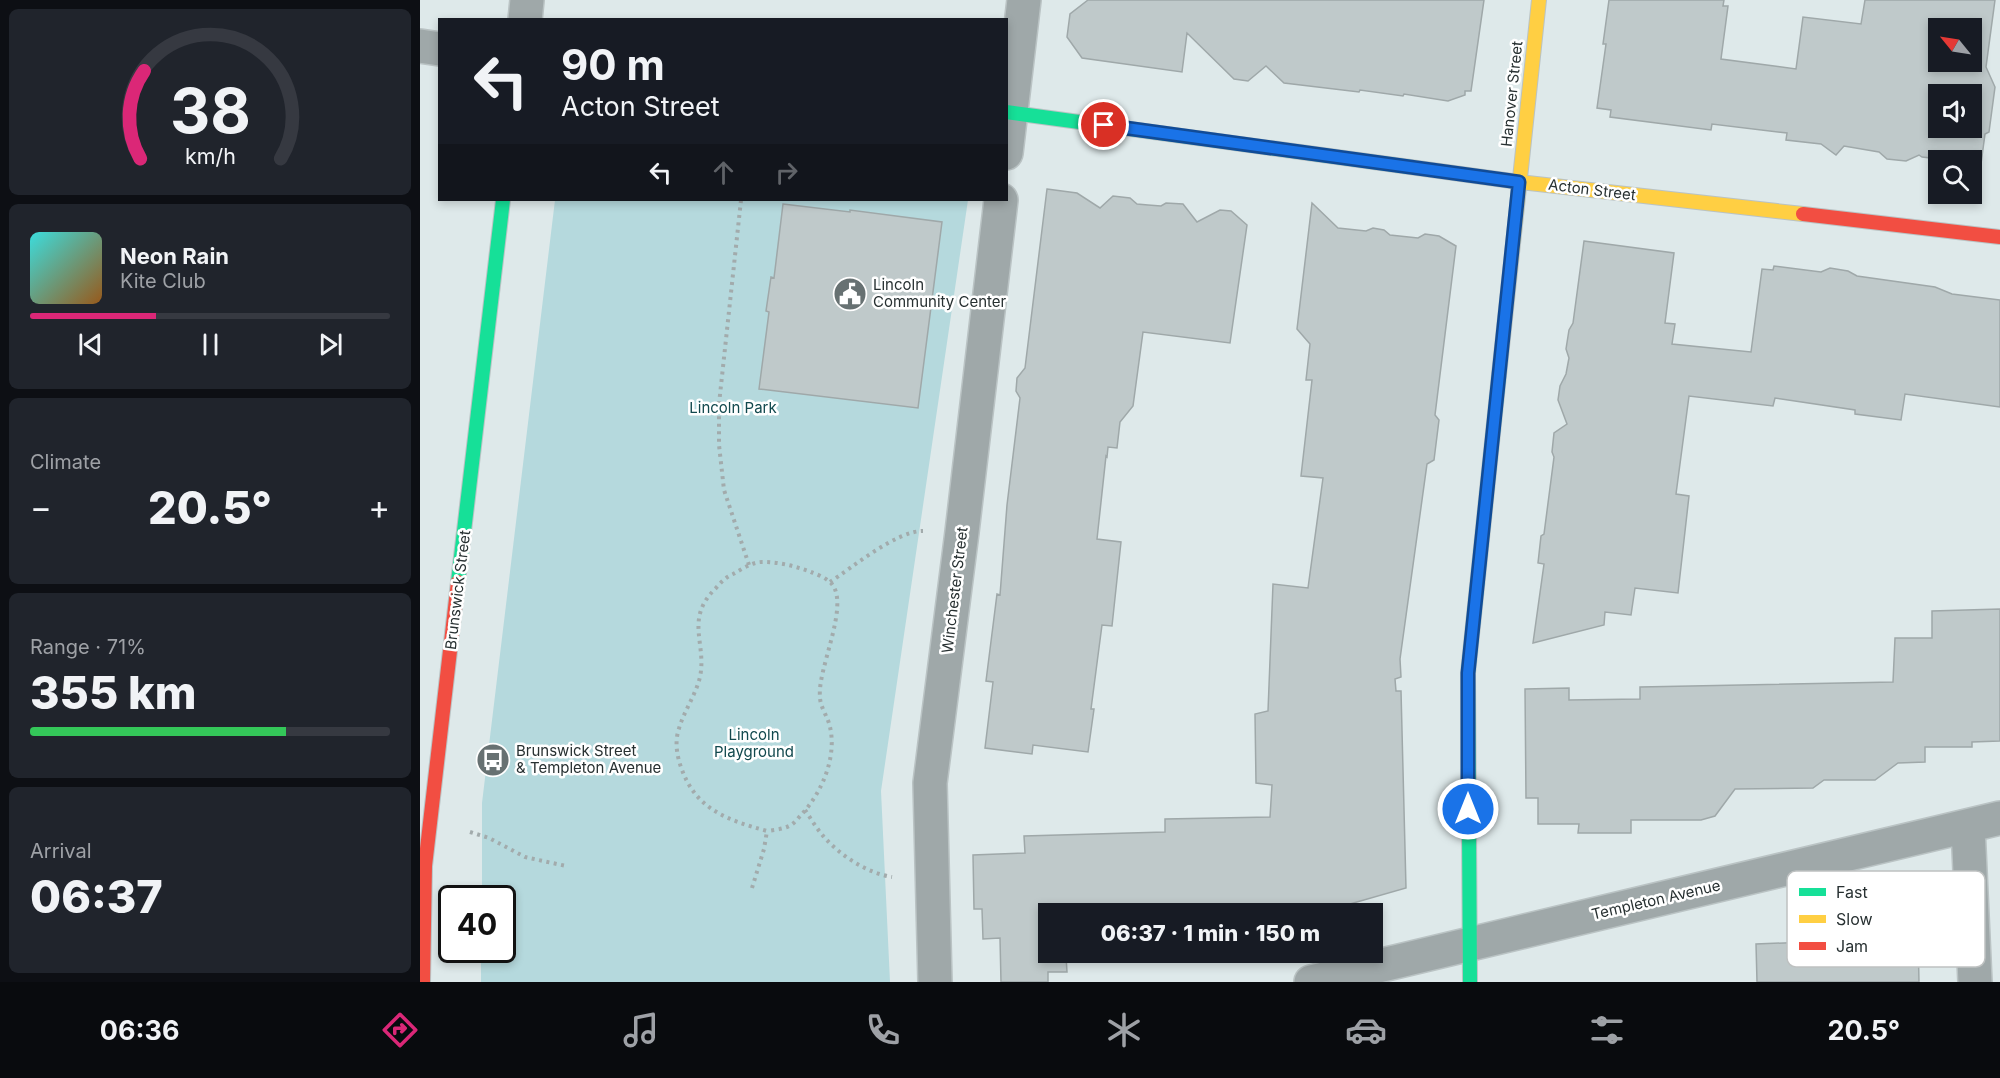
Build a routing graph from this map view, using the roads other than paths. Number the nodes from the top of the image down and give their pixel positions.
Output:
1 (527, 0) edge
2 (1024, 0) edge
3 (1539, 0) edge
4 (525, 18) edge
5 (420, 46) edge
6 (438, 49) edge
7 (1009, 112) edge
8 (1519, 182) junction
9 (503, 201) edge
10 (1001, 201) edge
11 (2000, 237) edge
12 (2000, 818) edge
13 (1968, 827) junction
14 (1970, 871) edge
15 (1469, 945) junction
16 (1973, 967) edge
17 (423, 982) edge
18 (936, 982) edge
19 (1311, 982) edge
20 (1470, 982) edge
21 (1974, 982) edge

1 - 4 street
2 - 7 street
3 - 8 street, Hanover Street
5 - 6 street
7 - 8 street, Acton Street
8 - 11 street, Acton Street
8 - 15 street, Hanover Street
9 - 17 street, Brunswick Street
10 - 18 street, Winchester Street
12 - 13 street, Templeton Avenue
13 - 14 street
13 - 15 street, Templeton Avenue
15 - 19 street, Templeton Avenue
15 - 20 street, Hanover Street
16 - 21 street

